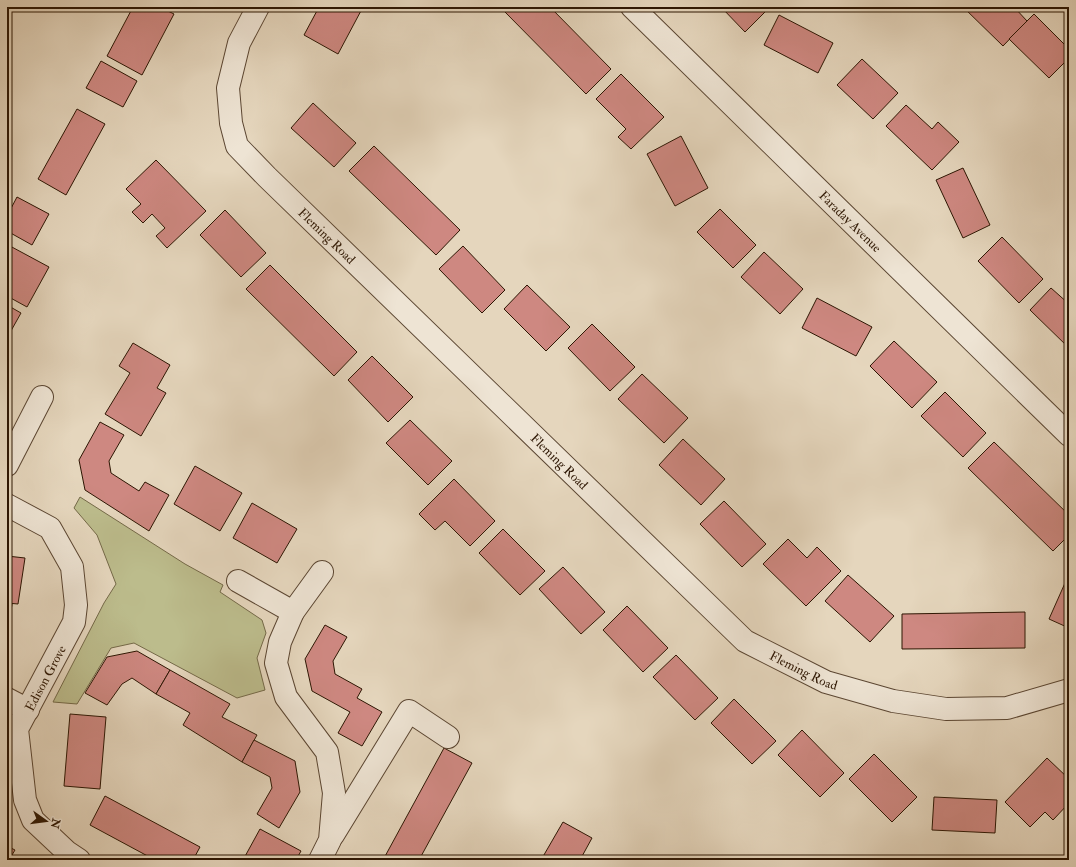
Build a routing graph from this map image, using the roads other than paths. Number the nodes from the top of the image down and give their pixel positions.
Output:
1 (258, 7) edge
2 (632, 7) edge
3 (42, 397) dead end
4 (1069, 435) edge
5 (7, 465) edge
6 (7, 505) edge
7 (322, 572) dead end
8 (238, 581) dead end
9 (294, 612) junction
10 (1069, 690) edge
11 (7, 699) edge
12 (28, 710) junction
13 (448, 736) dead end
14 (330, 840) junction
15 (79, 860) edge
16 (320, 860) edge

1 - 10 street, Fleming Road
2 - 4 street, Faraday Avenue
3 - 5 street
6 - 12 street, Edison Grove
7 - 9 street
8 - 9 street
9 - 14 street
11 - 12 street
12 - 15 street, Edison Grove
13 - 14 street
14 - 16 street

